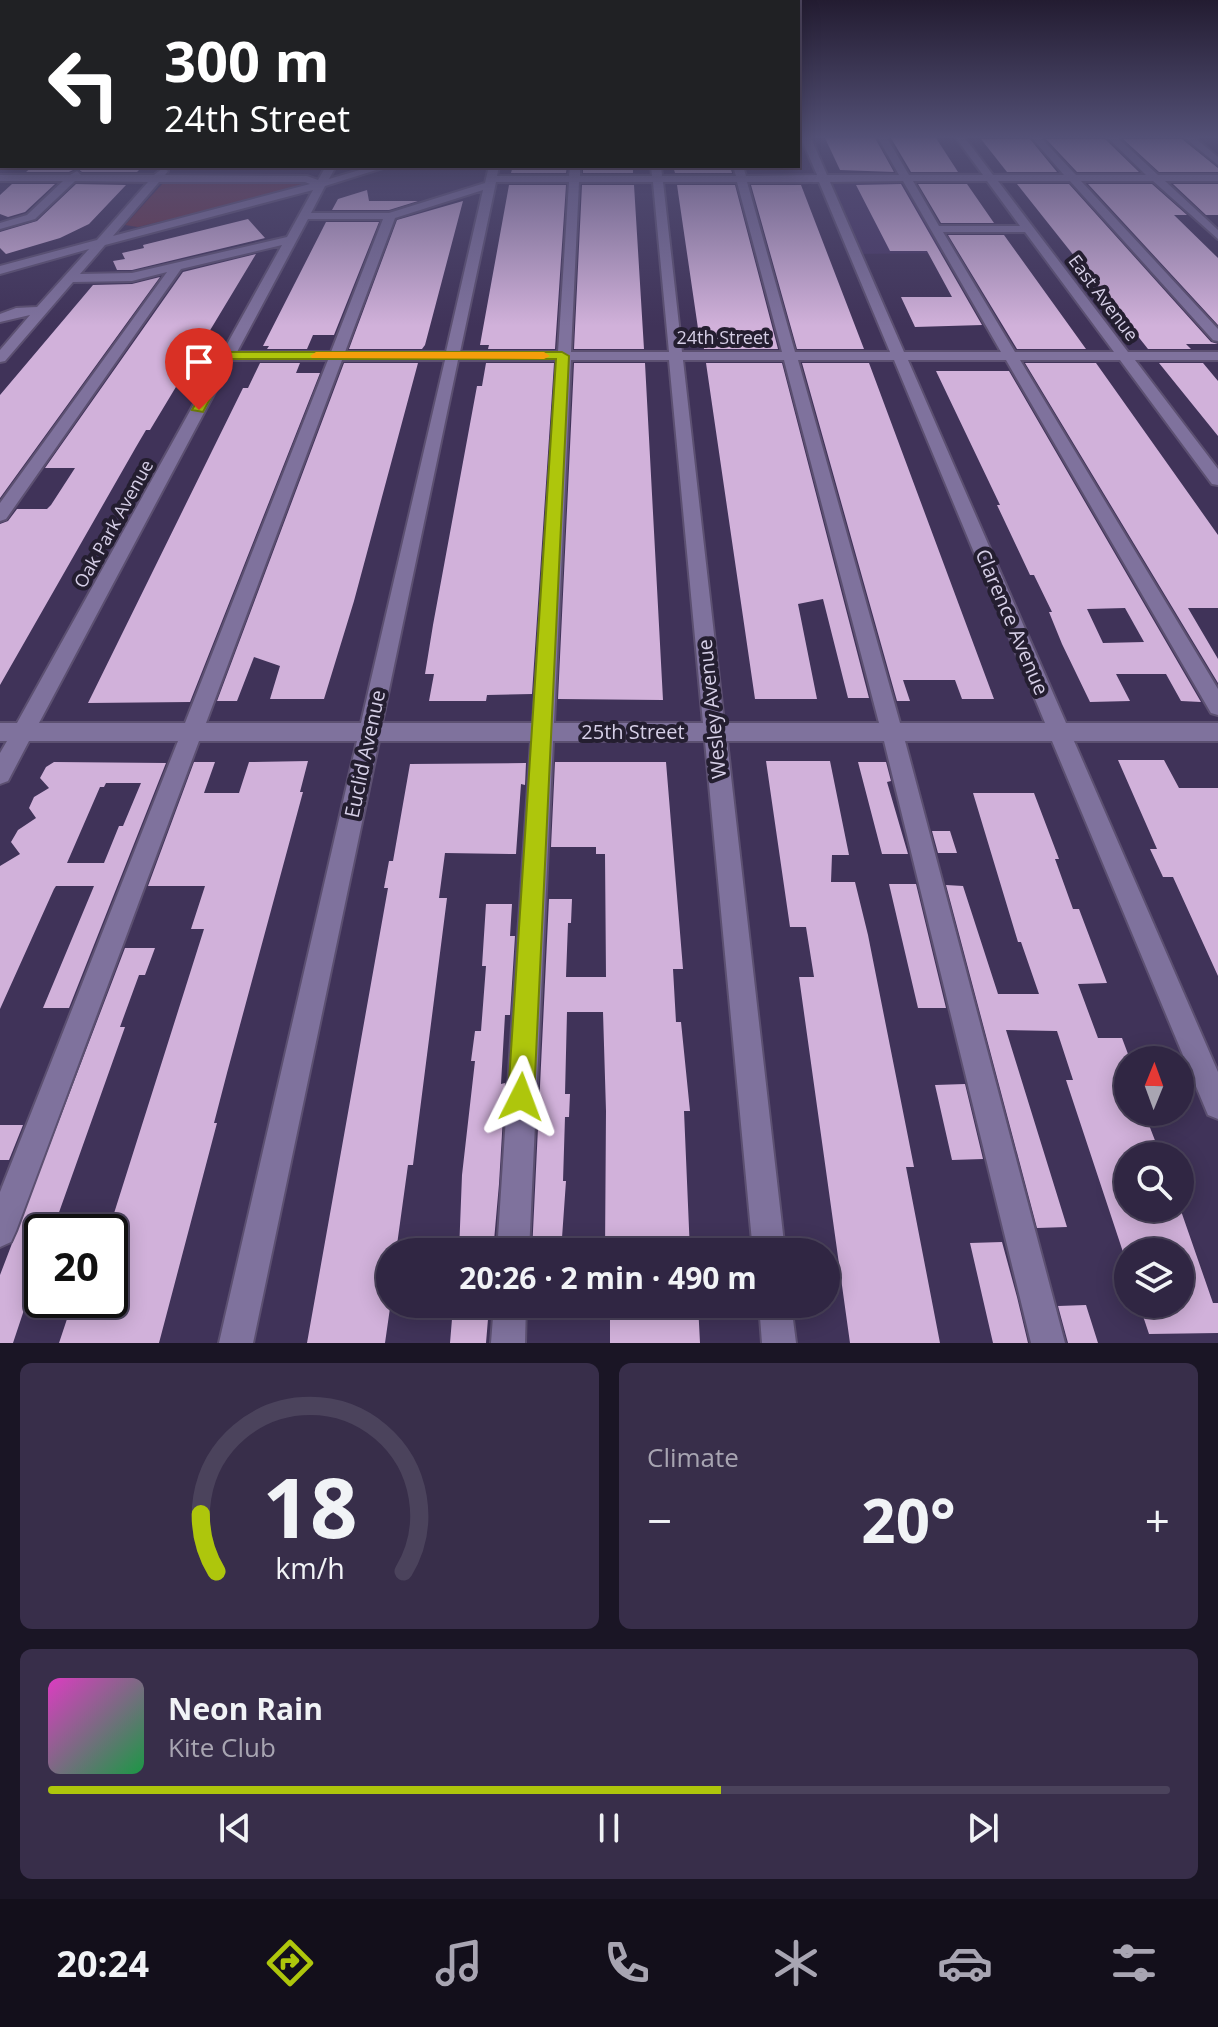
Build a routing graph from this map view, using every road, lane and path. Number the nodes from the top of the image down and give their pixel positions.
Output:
1 (49, 201) edge
2 (137, 201) edge
3 (259, 201) edge
4 (312, 201) edge
5 (430, 201) edge
6 (486, 201) edge
7 (573, 201) edge
8 (659, 201) edge
9 (748, 201) edge
10 (833, 201) edge
11 (919, 201) edge
12 (1007, 201) edge
13 (1093, 201) edge
14 (1180, 201) edge
15 (304, 216) junction
16 (390, 216) junction
17 (0, 226) edge
18 (935, 229) junction
19 (1029, 229) junction
20 (1218, 236) edge
21 (292, 239) junction
22 (103, 240) junction
23 (178, 265) junction
24 (0, 270) edge
25 (70, 278) junction
26 (41, 311) junction
27 (0, 318) edge
28 (1218, 337) edge
29 (228, 356) junction
30 (338, 356) junction
31 (452, 356) junction
32 (562, 356) junction
33 (675, 356) junction
34 (789, 356) junction
35 (898, 356) junction
36 (1011, 356) junction
37 (1124, 356) junction
38 (1218, 356) edge
39 (0, 358) edge
40 (1218, 480) edge
41 (0, 515) edge
42 (1218, 707) edge
43 (0, 732) edge
44 (23, 732) junction
45 (192, 732) junction
46 (370, 732) junction
47 (542, 732) junction
48 (715, 732) junction
49 (892, 732) junction
50 (1059, 732) junction
51 (1218, 732) edge
52 (0, 774) edge
53 (1218, 1105) edge
54 (0, 1231) edge
55 (514, 1238) edge
56 (768, 1238) edge
57 (509, 1318) edge
58 (776, 1318) edge
59 (236, 1343) edge
60 (508, 1343) edge
61 (779, 1343) edge
62 (1048, 1343) edge

1 - 17 street
2 - 22 street
3 - 22 street
4 - 15 street, Oak Park Avenue
5 - 16 street
6 - 31 street, Euclid Avenue
7 - 32 street
8 - 33 street, Wesley Avenue
9 - 34 street
10 - 35 street, Clarence Avenue
11 - 18 street
12 - 19 street, East Avenue
13 - 28 street
14 - 20 street
15 - 16 street
15 - 21 street, Oak Park Avenue
16 - 30 street
18 - 19 street
18 - 36 street
19 - 37 street, East Avenue
21 - 23 street
21 - 29 street, Oak Park Avenue
22 - 24 street
22 - 25 street
23 - 25 street
23 - 41 street
25 - 26 street
26 - 27 street
26 - 39 street
29 - 30 street, 24th Street
29 - 44 street, Oak Park Avenue
30 - 31 street, 24th Street
30 - 45 street
31 - 32 street, 24th Street
31 - 46 street, Euclid Avenue
32 - 33 street, 24th Street
32 - 47 street
33 - 34 street, 24th Street
33 - 48 street, Wesley Avenue
34 - 35 street, 24th Street
34 - 49 street
35 - 36 street, 24th Street
35 - 50 street, Clarence Avenue
36 - 37 street, 24th Street
36 - 42 street
37 - 38 street, 24th Street
37 - 40 street, East Avenue
43 - 44 street, 25th Street
44 - 45 street, 25th Street
44 - 52 street, Oak Park Avenue
45 - 46 street, 25th Street
45 - 54 street
46 - 47 street, 25th Street
46 - 59 street, Euclid Avenue
47 - 48 street, 25th Street
47 - 55 street
48 - 49 street, 25th Street
48 - 56 street, Wesley Avenue
49 - 50 street, 25th Street
49 - 62 street
50 - 51 street, 25th Street
50 - 53 street, Clarence Avenue
57 - 60 street
58 - 61 street

